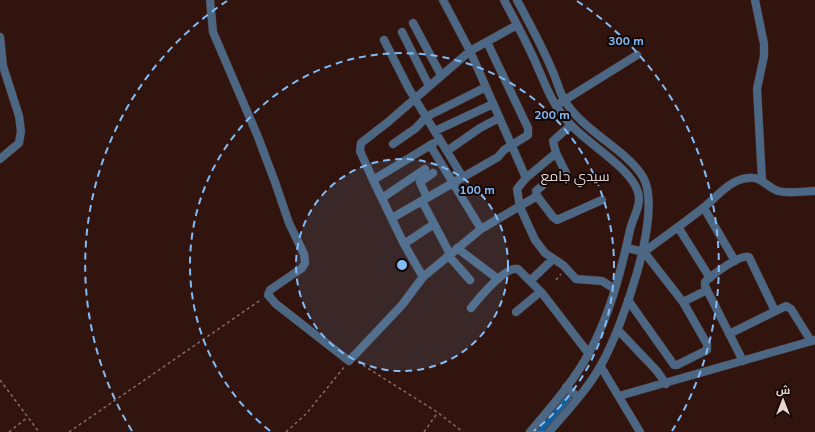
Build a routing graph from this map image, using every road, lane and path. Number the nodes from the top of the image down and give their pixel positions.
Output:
1 (443, 0) edge
2 (504, 0) edge
3 (517, 0) edge
4 (755, 0) edge
5 (212, 1) edge
6 (413, 23) dead end
7 (517, 25) junction
8 (402, 32) dead end
9 (0, 37) edge
10 (384, 40) dead end
11 (487, 42) junction
12 (470, 51) junction
13 (637, 55) dead end
14 (441, 75) junction
15 (428, 86) junction
16 (486, 88) junction
17 (414, 99) junction
18 (564, 101) junction
19 (493, 104) junction
20 (555, 106) junction
21 (426, 117) junction
22 (499, 118) junction
23 (571, 125) junction
24 (435, 131) junction
25 (440, 140) junction
26 (393, 144) dead end
27 (430, 145) junction
28 (511, 145) junction
29 (447, 151) junction
30 (556, 154) junction
31 (0, 159) edge
32 (425, 169) dead end
33 (433, 173) dead end
34 (566, 173) dead end
35 (462, 176) junction
36 (526, 178) junction
37 (373, 180) junction
38 (762, 180) junction
39 (453, 183) junction
40 (542, 186) dead end
41 (815, 191) edge
42 (537, 196) junction
43 (382, 198) junction
44 (424, 199) junction
45 (602, 200) dead end
46 (520, 207) junction
47 (704, 208) junction
48 (392, 218) junction
49 (434, 224) junction
50 (678, 227) junction
51 (481, 229) junction
52 (404, 244) junction
53 (457, 248) junction
54 (627, 248) junction
55 (643, 252) junction
56 (449, 254) junction
57 (553, 259) junction
58 (735, 261) junction
59 (423, 277) junction
60 (710, 278) junction
61 (498, 279) junction
62 (470, 280) dead end
63 (530, 281) junction
64 (615, 289) junction
65 (707, 290) junction
66 (540, 292) junction
67 (268, 295) junction
68 (628, 300) junction
69 (683, 302) junction
70 (471, 308) dead end
71 (775, 311) junction
72 (516, 312) dead end
73 (618, 330) junction
74 (729, 334) junction
75 (813, 340) edge
76 (589, 354) junction
77 (350, 360) junction
78 (743, 361) junction
79 (601, 367) junction
80 (0, 380) edge
81 (666, 384) junction
82 (566, 387) junction
83 (619, 396) junction
84 (578, 397) junction
85 (438, 412) junction
86 (28, 417) junction
87 (9, 432) edge
88 (39, 432) edge
89 (69, 432) edge
90 (286, 432) edge
91 (424, 432) edge
92 (463, 432) edge
93 (530, 432) edge
94 (549, 432) edge
95 (640, 432) edge

1 - 12 street
2 - 7 street
3 - 18 street
4 - 38 street
5 - 67 street
6 - 14 street
7 - 11 street
7 - 20 street
8 - 15 street
9 - 31 street
10 - 17 street
11 - 12 street
11 - 28 street
12 - 14 street
12 - 16 street
13 - 18 street
14 - 15 street
15 - 17 street
16 - 19 street
16 - 21 street
17 - 21 street
17 - 37 street
18 - 20 street
18 - 55 street
19 - 22 street
19 - 24 street
20 - 23 street
21 - 24 street
21 - 26 street
22 - 28 street
22 - 29 street
23 - 30 street
23 - 54 street
24 - 25 street
25 - 27 street
25 - 29 street
27 - 37 street
27 - 39 street
28 - 35 street
28 - 36 street
29 - 35 street
30 - 34 street
30 - 36 street
32 - 43 street
33 - 44 street
35 - 39 street
36 - 46 street
37 - 43 street
38 - 41 street
38 - 47 street
39 - 44 street
39 - 51 street
40 - 42 street
42 - 45 street
42 - 46 street
43 - 48 street
44 - 48 street
44 - 49 street
46 - 51 street
46 - 57 street
47 - 50 street
47 - 58 street
48 - 52 street
49 - 52 street
49 - 56 street
50 - 55 street
50 - 60 street
51 - 53 street
52 - 59 street
53 - 56 street
53 - 61 street
54 - 55 street
54 - 64 street
55 - 68 street
55 - 69 street
56 - 59 street
56 - 62 street
57 - 63 street
57 - 64 street
58 - 60 street
58 - 71 street
59 - 77 street
60 - 65 street
61 - 63 street
61 - 70 street
63 - 66 street
64 - 76 street
65 - 69 street
65 - 74 street
66 - 72 street
66 - 76 street
67 - 77 street
67 - 89 path
68 - 69 street
68 - 73 street
71 - 74 street
71 - 75 street
73 - 79 street
73 - 81 street
74 - 78 street
75 - 78 street
76 - 82 street
77 - 85 path
77 - 90 path
78 - 81 street
79 - 83 street
79 - 84 street
80 - 86 path
81 - 83 street
82 - 84 street
82 - 93 street
83 - 95 street
84 - 94 street
85 - 91 path
85 - 92 path
86 - 87 path
86 - 88 path

